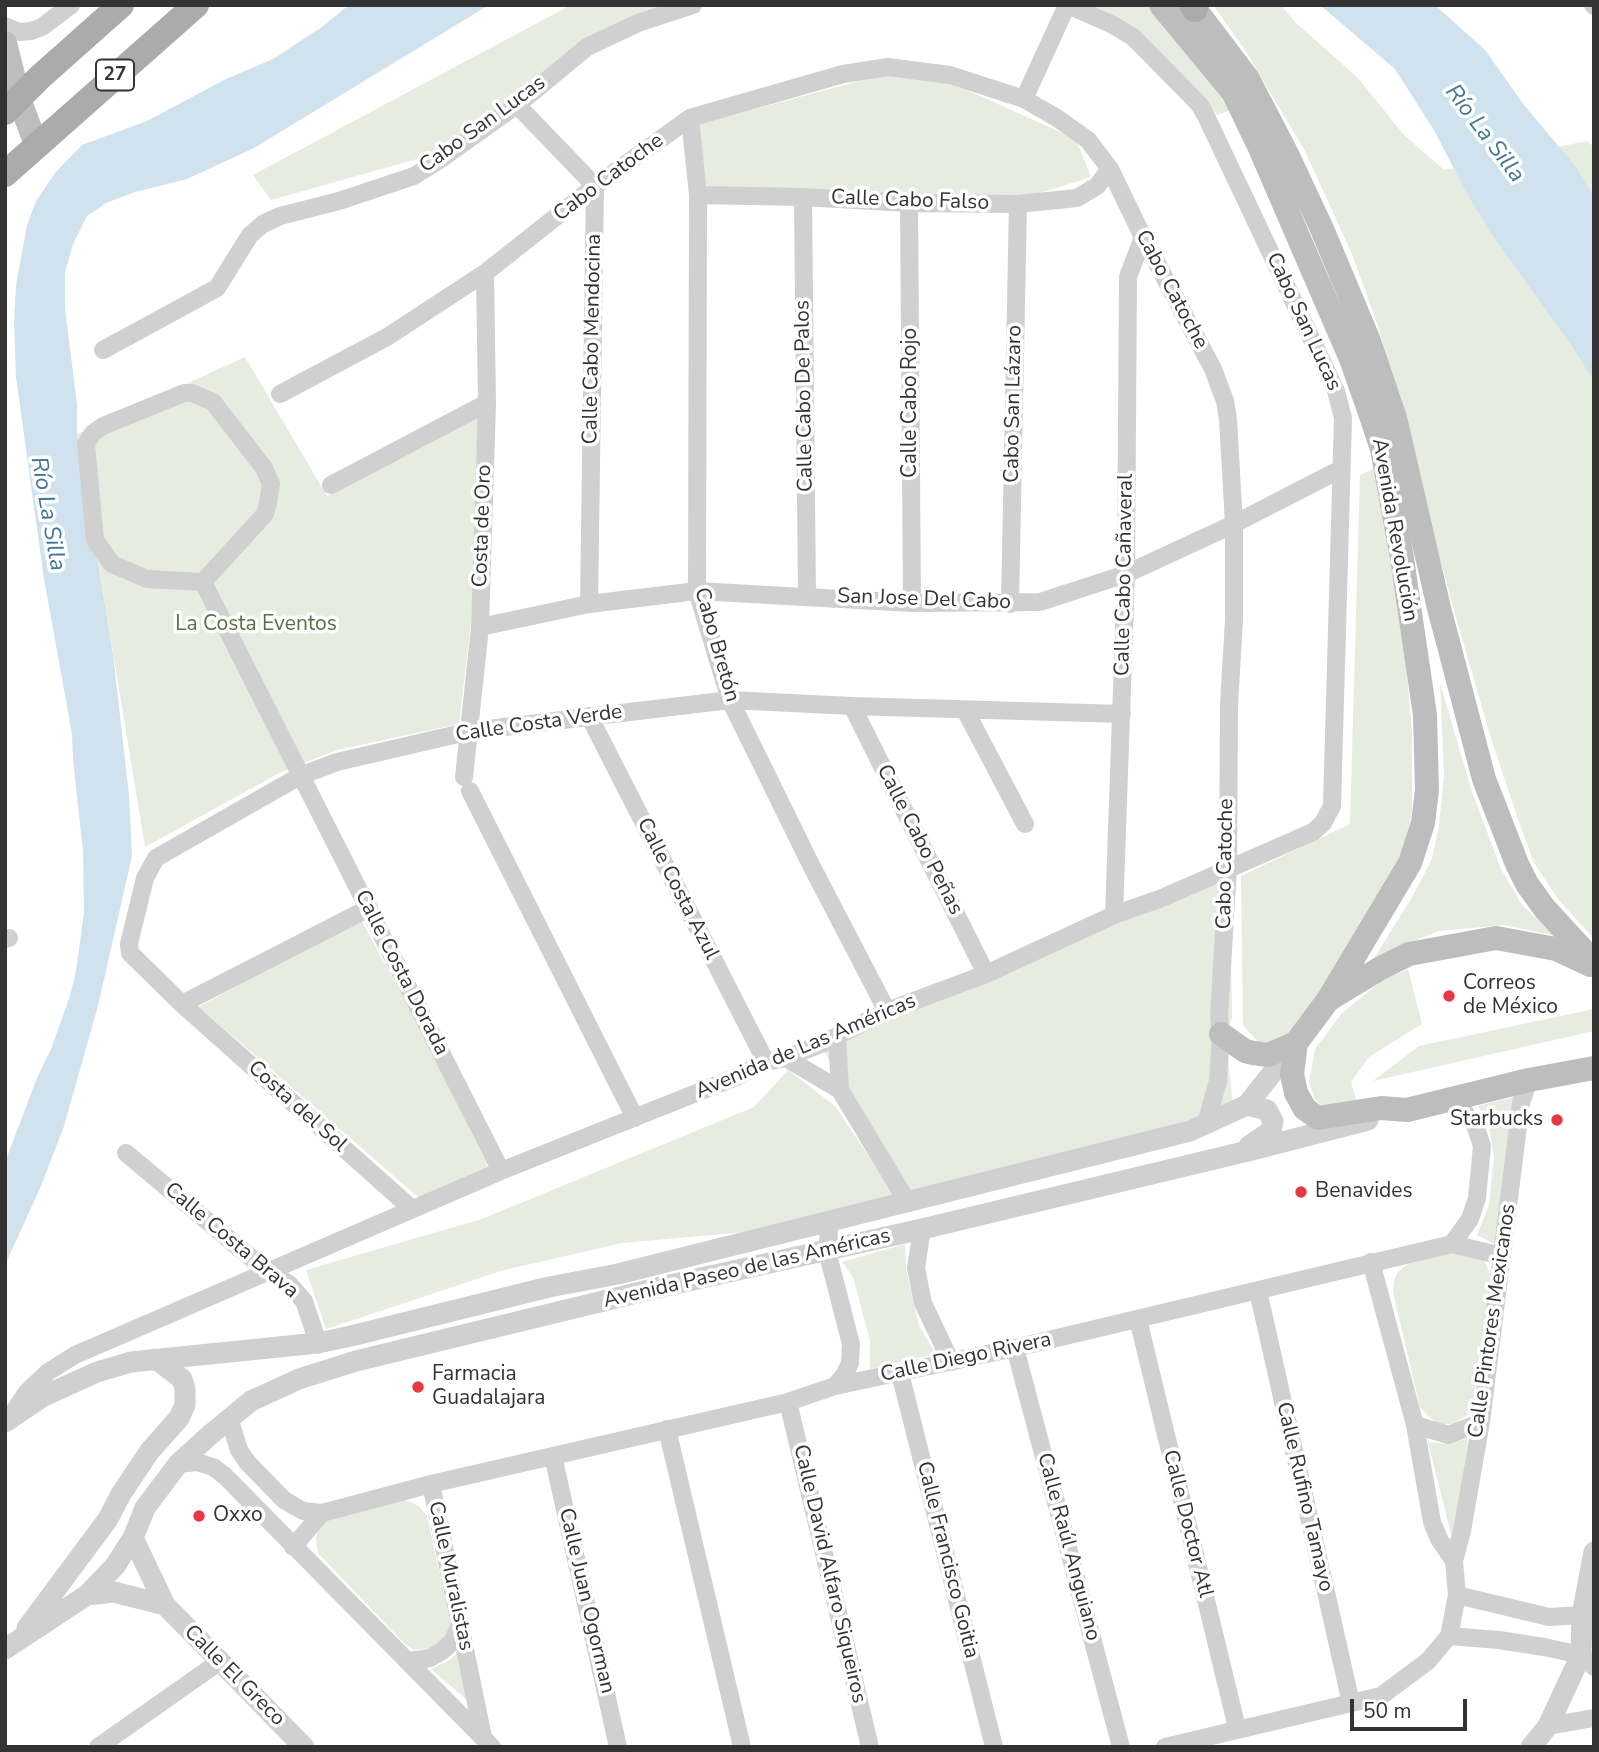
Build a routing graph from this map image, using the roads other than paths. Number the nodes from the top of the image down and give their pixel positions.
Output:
1 (71, 5) edge
2 (121, 5) edge
3 (196, 5) edge
4 (693, 5) edge
5 (1068, 5) edge
6 (1161, 5) edge
7 (1192, 6) edge
8 (5, 26) edge
9 (6, 54) edge
10 (1024, 99) junction
11 (517, 104) junction
12 (12, 105) edge
13 (690, 118) junction
14 (37, 147) junction
15 (1110, 169) junction
16 (7, 171) edge
17 (595, 186) junction
18 (698, 195) junction
19 (803, 197) junction
20 (909, 203) junction
21 (1018, 204) junction
22 (1143, 237) junction
23 (485, 273) junction
24 (103, 350) dead end
25 (280, 394) dead end
26 (487, 403) junction
27 (1342, 469) junction
28 (331, 485) dead end
29 (1234, 524) junction
30 (1126, 574) junction
31 (203, 582) junction
32 (696, 590) junction
33 (807, 596) junction
34 (912, 603) junction
35 (589, 604) junction
36 (1010, 604) junction
37 (480, 626) junction
38 (730, 700) junction
39 (852, 706) junction
40 (965, 710) junction
41 (1122, 714) junction
42 (589, 716) junction
43 (471, 731) junction
44 (299, 776) junction
45 (1332, 806) joint
46 (1025, 824) dead end
47 (1228, 868) junction
48 (369, 908) junction
49 (1114, 915) junction
50 (1594, 964) edge
51 (986, 974) junction
52 (1328, 1000) junction
53 (182, 1004) junction
54 (887, 1011) junction
55 (1221, 1034) junction
56 (837, 1037) junction
57 (1296, 1043) junction
58 (786, 1058) junction
59 (766, 1062) junction
60 (1589, 1066) edge
61 (1529, 1080) junction
62 (841, 1090) junction
63 (1455, 1100) junction
64 (1247, 1105) junction
65 (1407, 1110) junction
66 (635, 1118) junction
67 (1206, 1124) junction
68 (1243, 1152) junction
69 (126, 1153) dead end
70 (500, 1171) junction
71 (908, 1203) junction
72 (412, 1209) junction
73 (830, 1221) junction
74 (922, 1229) junction
75 (1452, 1244) junction
76 (827, 1251) junction
77 (1502, 1256) junction
78 (1371, 1262) junction
79 (267, 1271) junction
80 (1258, 1291) junction
81 (1138, 1319) junction
82 (318, 1342) junction
83 (1015, 1348) junction
84 (156, 1360) junction
85 (951, 1362) junction
86 (900, 1373) junction
87 (835, 1386) junction
88 (788, 1402) junction
89 (229, 1418) junction
90 (7, 1420) edge
91 (1481, 1422) junction
92 (1415, 1425) junction
93 (667, 1429) junction
94 (162, 1434) junction
95 (553, 1456) junction
96 (178, 1465) junction
97 (431, 1484) junction
98 (145, 1508) junction
99 (322, 1513) junction
100 (133, 1538) junction
101 (293, 1547) junction
102 (1594, 1552) edge
103 (1454, 1561) junction
104 (1591, 1579) edge
105 (87, 1595) junction
106 (1457, 1595) junction
107 (165, 1605) junction
108 (1582, 1615) junction
109 (460, 1624) junction
110 (1449, 1636) junction
111 (13, 1643) edge
112 (409, 1661) junction
113 (1587, 1661) edge
114 (219, 1662) junction
115 (1351, 1703) junction
116 (1594, 1718) edge
117 (1548, 1726) junction
118 (1237, 1728) junction
119 (487, 1742) edge
120 (97, 1747) edge
121 (304, 1747) edge
122 (618, 1747) edge
123 (742, 1747) edge
124 (870, 1747) edge
125 (993, 1747) edge
126 (1121, 1747) edge
127 (1165, 1747) edge
128 (1531, 1747) edge

1 - 8 street
2 - 12 main road, 27
3 - 14 main road, 27
4 - 11 street, Cabo San Lucas
5 - 10 street
5 - 27 street, Cabo San Lucas
6 - 52 main road, Avenida Revolución
7 - 50 main road, Avenida Revolución
9 - 12 main road
10 - 13 street, Cabo Catoche
10 - 15 street, Cabo Catoche
11 - 17 street
11 - 24 street, Cabo San Lucas
12 - 14 main road
13 - 17 street, Cabo Catoche
13 - 18 street, Cabo Bretón
14 - 16 main road, 27
15 - 21 street, Calle Cabo Falso
15 - 22 street, Cabo Catoche
17 - 23 street, Cabo Catoche
17 - 35 street, Calle Cabo Mendocina
18 - 19 street, Calle Cabo Falso
18 - 32 street, Cabo Bretón
19 - 20 street, Calle Cabo Falso
19 - 33 street, Calle Cabo De Palos
20 - 21 street, Calle Cabo Falso
20 - 34 street, Calle Cabo Rojo
21 - 36 street, Cabo San Lázaro
22 - 29 street, Cabo Catoche
22 - 30 street, Calle Cabo Cañaveral
23 - 25 street, Cabo Catoche
23 - 26 street, Costa de Oro
26 - 28 street
26 - 37 street, Costa de Oro
27 - 29 street, San Jose Del Cabo
27 - 45 street, Cabo San Lucas
29 - 30 street, San Jose Del Cabo
29 - 47 street, Cabo Catoche
30 - 36 street, San Jose Del Cabo
30 - 41 street, Calle Cabo Cañaveral
31 - 31 street
31 - 44 street, Calle Costa Dorada
32 - 33 street, San Jose Del Cabo
32 - 35 street, San Jose Del Cabo
32 - 38 street, Cabo Bretón
33 - 34 street, San Jose Del Cabo
34 - 36 street, San Jose Del Cabo
35 - 37 street, San Jose Del Cabo
37 - 43 street, Costa de Oro
38 - 39 street, Calle Costa Verde
38 - 42 street, Calle Costa Verde
38 - 54 street, Cabo Bretón
39 - 40 street, Calle Costa Verde
39 - 51 street, Calle Cabo Peñas
40 - 41 street, Calle Costa Verde
40 - 46 street
41 - 49 street, Calle Cabo Cañaveral
42 - 43 street, Calle Costa Verde
42 - 59 street, Calle Costa Azul
43 - 44 street, Calle Costa Verde
43 - 66 street, Costa de Oro
44 - 48 street, Calle Costa Dorada
44 - 53 street, Calle Costa Verde
45 - 47 street, Avenida de Las Américas
47 - 49 street, Avenida de Las Américas
47 - 55 street, Cabo Catoche
48 - 53 street
48 - 70 street, Calle Costa Dorada
49 - 51 street, Avenida de Las Américas
50 - 52 main road, Avenida Paseo de las Américas
51 - 54 street, Avenida de Las Américas
52 - 57 main road, Avenida Paseo de las Américas
53 - 72 street, Costa del Sol
54 - 56 street, Avenida de Las Américas
55 - 57 main road
55 - 67 street, Cabo Catoche
56 - 58 street, Avenida de Las Américas
56 - 62 street
57 - 64 street, Avenida Paseo de las Américas
57 - 65 main road
58 - 59 street, Avenida de Las Américas
58 - 62 street
59 - 66 street, Avenida de Las Américas
60 - 61 main road, Avenida Paseo de las Américas
61 - 63 main road, Avenida Paseo de las Américas
61 - 77 street, Calle Pintores Mexicanos
62 - 71 street
63 - 65 main road, Avenida Paseo de las Américas
63 - 75 street, Calle Pintores Mexicanos
64 - 67 street, Avenida Paseo de las Américas
64 - 68 street
65 - 68 street, Avenida Paseo de las Américas
66 - 70 street, Avenida de Las Américas
67 - 71 street, Avenida Paseo de las Américas
68 - 74 street, Avenida Paseo de las Américas
69 - 79 street, Calle Costa Brava
70 - 72 street, Avenida de Las Américas
71 - 73 street, Avenida Paseo de las Américas
72 - 79 street, Avenida de Las Américas
73 - 76 street
73 - 82 street, Avenida Paseo de las Américas
74 - 76 street, Avenida Paseo de las Américas
74 - 85 street
75 - 77 street, Calle Diego Rivera
75 - 78 street, Calle Diego Rivera
76 - 87 street
76 - 89 street, Avenida Paseo de las Américas
77 - 91 street, Calle Pintores Mexicanos
78 - 80 street, Calle Diego Rivera
78 - 92 street, Calle Pintores Mexicanos
79 - 82 street, Calle Costa Brava
79 - 90 street
80 - 81 street, Calle Diego Rivera
80 - 115 street, Calle Rufino Tamayo
81 - 83 street, Calle Diego Rivera
81 - 118 street, Calle Doctor Atl
82 - 84 street, Avenida Paseo de las Américas
83 - 85 street, Calle Diego Rivera
83 - 126 street, Calle Raúl Anguiano
84 - 90 street, Avenida Paseo de las Américas
84 - 94 street
85 - 86 street, Calle Diego Rivera
86 - 87 street, Calle Diego Rivera
86 - 125 street, Calle Francisco Goitia
87 - 88 street, Calle Diego Rivera
88 - 93 street, Calle Diego Rivera
88 - 124 street, Calle David Alfaro Siqueiros
89 - 96 street, Avenida Paseo de las Américas
89 - 99 street
91 - 92 street
91 - 103 street, Calle Pintores Mexicanos
92 - 103 street, Calle Pintores Mexicanos
93 - 95 street, Calle Diego Rivera
93 - 123 street
94 - 98 street
94 - 111 street
95 - 97 street, Calle Diego Rivera
95 - 122 street, Calle Juan Ogorman
96 - 98 street, Avenida Paseo de las Américas
96 - 101 street, Calle Muralistas
97 - 99 street, Calle Muralistas
97 - 109 street, Calle Muralistas
98 - 100 street, Avenida Paseo de las Américas
99 - 101 street
100 - 105 street, Avenida Paseo de las Américas
100 - 107 street, Calle El Greco
101 - 112 street, Calle Muralistas
102 - 104 street
103 - 106 street, Calle Pintores Mexicanos
104 - 108 street
105 - 107 street
105 - 111 street, Avenida Paseo de las Américas
106 - 108 street
106 - 110 street, Calle Pintores Mexicanos
107 - 114 street, Calle El Greco
108 - 113 street
109 - 112 street
109 - 119 street, Calle Muralistas
110 - 113 street
110 - 115 street
112 - 119 street, Calle Muralistas
113 - 117 street
114 - 120 street
114 - 121 street, Calle El Greco
115 - 118 street
116 - 117 street
117 - 128 street
118 - 127 street

